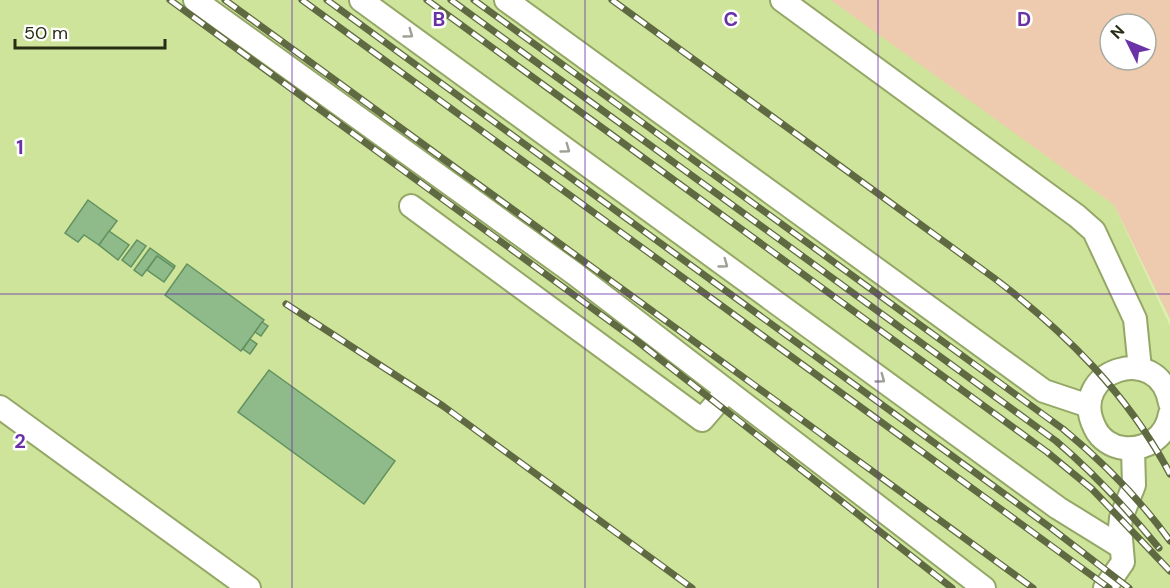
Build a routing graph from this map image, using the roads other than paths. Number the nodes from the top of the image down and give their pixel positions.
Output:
1 (195, 0) edge
2 (361, 0) edge
3 (506, 0) edge
4 (782, 0) edge
5 (411, 206) dead end
6 (1140, 369) junction
7 (727, 391) junction
8 (1170, 403) edge
9 (0, 406) edge
10 (1089, 406) junction
11 (1170, 414) edge
12 (1133, 449) junction
13 (1121, 547) junction
14 (249, 588) edge
15 (984, 588) edge
16 (1105, 588) edge

1 - 7 lane
2 -> 13 lane
3 - 10 lane
4 - 6 lane
5 - 7 lane
6 - 8 lane
6 - 10 lane
7 - 15 lane
9 - 14 lane
10 - 12 lane
11 - 12 lane
12 - 13 lane
13 - 16 lane

